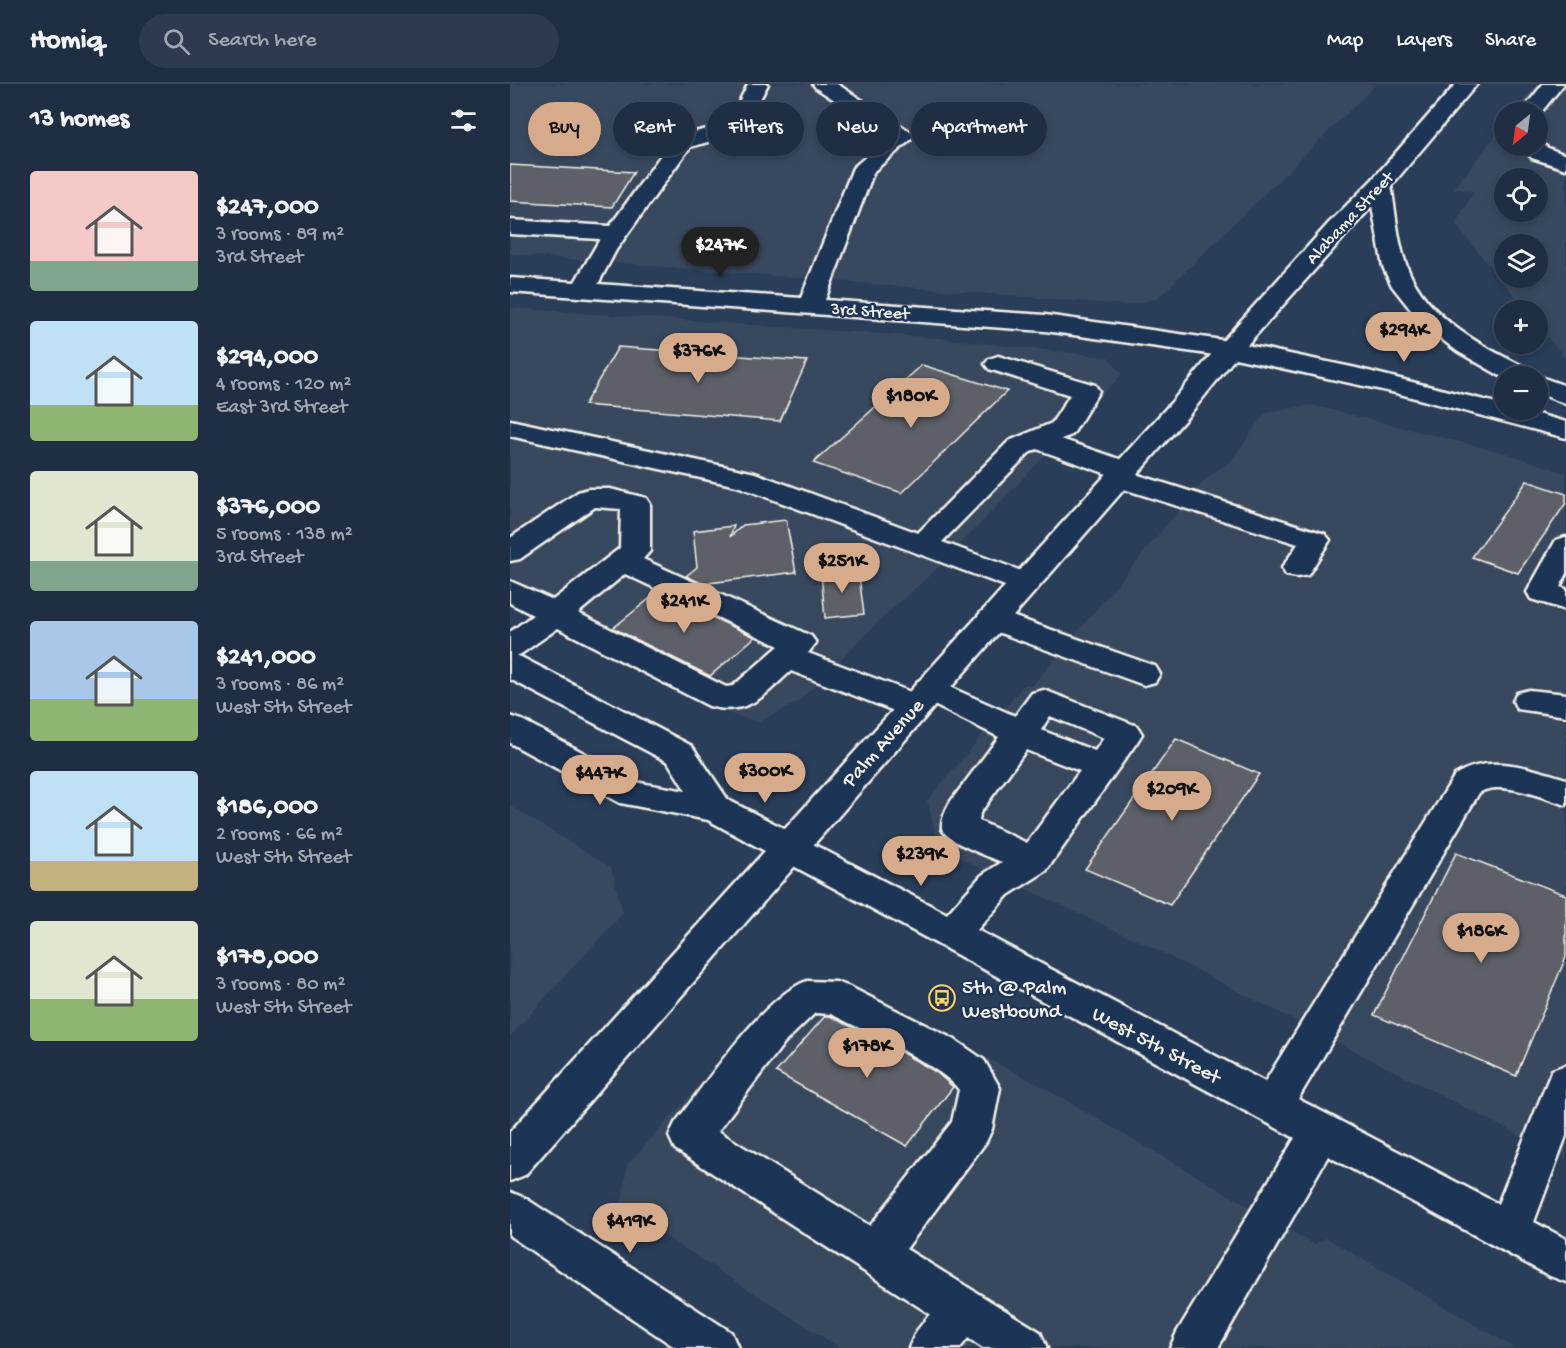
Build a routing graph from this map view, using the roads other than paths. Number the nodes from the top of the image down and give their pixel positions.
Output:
1 (758, 84) edge
2 (823, 84) edge
3 (1467, 84) edge
4 (1554, 84) edge
5 (1539, 102) edge
6 (1548, 156) edge
7 (1566, 162) edge
8 (1380, 185) junction
9 (510, 227) edge
10 (617, 233) junction
11 (510, 285) edge
12 (582, 291) junction
13 (811, 305) junction
14 (1228, 349) junction
15 (998, 364) dead end
16 (1501, 366) edge
17 (1548, 388) edge
18 (1566, 396) edge
19 (510, 428) edge
20 (1566, 430) edge
21 (1036, 440) junction
22 (1121, 474) junction
23 (922, 546) junction
24 (1566, 546) edge
25 (510, 552) edge
26 (622, 561) junction
27 (1297, 568) dead end
28 (1024, 583) junction
29 (510, 591) edge
30 (1566, 600) edge
31 (556, 614) junction
32 (992, 619) junction
33 (510, 647) edge
34 (787, 657) junction
35 (510, 665) edge
36 (1144, 674) dead end
37 (922, 698) junction
38 (1529, 701) dead end
39 (1566, 705) edge
40 (510, 728) edge
41 (1019, 734) junction
42 (1566, 792) edge
43 (716, 809) junction
44 (788, 847) junction
45 (1033, 861) junction
46 (952, 934) junction
47 (1566, 1082) edge
48 (1273, 1105) junction
49 (1321, 1131) junction
50 (510, 1162) edge
51 (510, 1212) edge
52 (1509, 1231) junction
53 (875, 1254) junction
54 (1566, 1262) edge
55 (962, 1309) junction
56 (715, 1348) edge
57 (932, 1348) edge
58 (1024, 1348) edge
59 (1193, 1348) edge

1 - 10 main road
2 - 13 main road
3 - 8 main road, Alabama Street
4 - 5 main road
6 - 7 main road
8 - 14 main road, Alabama Street
8 - 16 main road
9 - 10 main road
10 - 12 main road
11 - 12 main road, 3rd Street
12 - 13 main road, 3rd Street
13 - 14 main road, 3rd Street
14 - 20 main road, 3rd Street
14 - 22 main road, Palm Avenue
15 - 21 main road
17 - 18 main road
19 - 23 main road
21 - 22 main road
21 - 23 main road
22 - 27 main road
22 - 28 main road, Palm Avenue
23 - 28 main road
24 - 30 main road
25 - 26 main road
26 - 31 main road
26 - 34 main road
28 - 32 main road, Palm Avenue
29 - 31 main road
31 - 33 main road
31 - 34 main road
32 - 36 main road
32 - 37 main road, Palm Avenue
34 - 37 main road
35 - 43 main road, West 5th Street
37 - 41 main road
37 - 44 main road, Palm Avenue
38 - 39 main road
40 - 43 main road, West 5th Street
41 - 45 main road
41 - 45 main road
42 - 48 main road
43 - 44 main road, West 5th Street
44 - 46 main road, West 5th Street
44 - 50 main road, Palm Avenue
45 - 46 main road
46 - 48 main road, West 5th Street
47 - 52 main road
48 - 49 main road, West 5th Street
49 - 52 main road, West 5th Street
49 - 59 main road
51 - 56 main road
52 - 54 main road, West 5th Street
53 - 53 main road
53 - 55 main road
55 - 57 main road
55 - 58 main road

